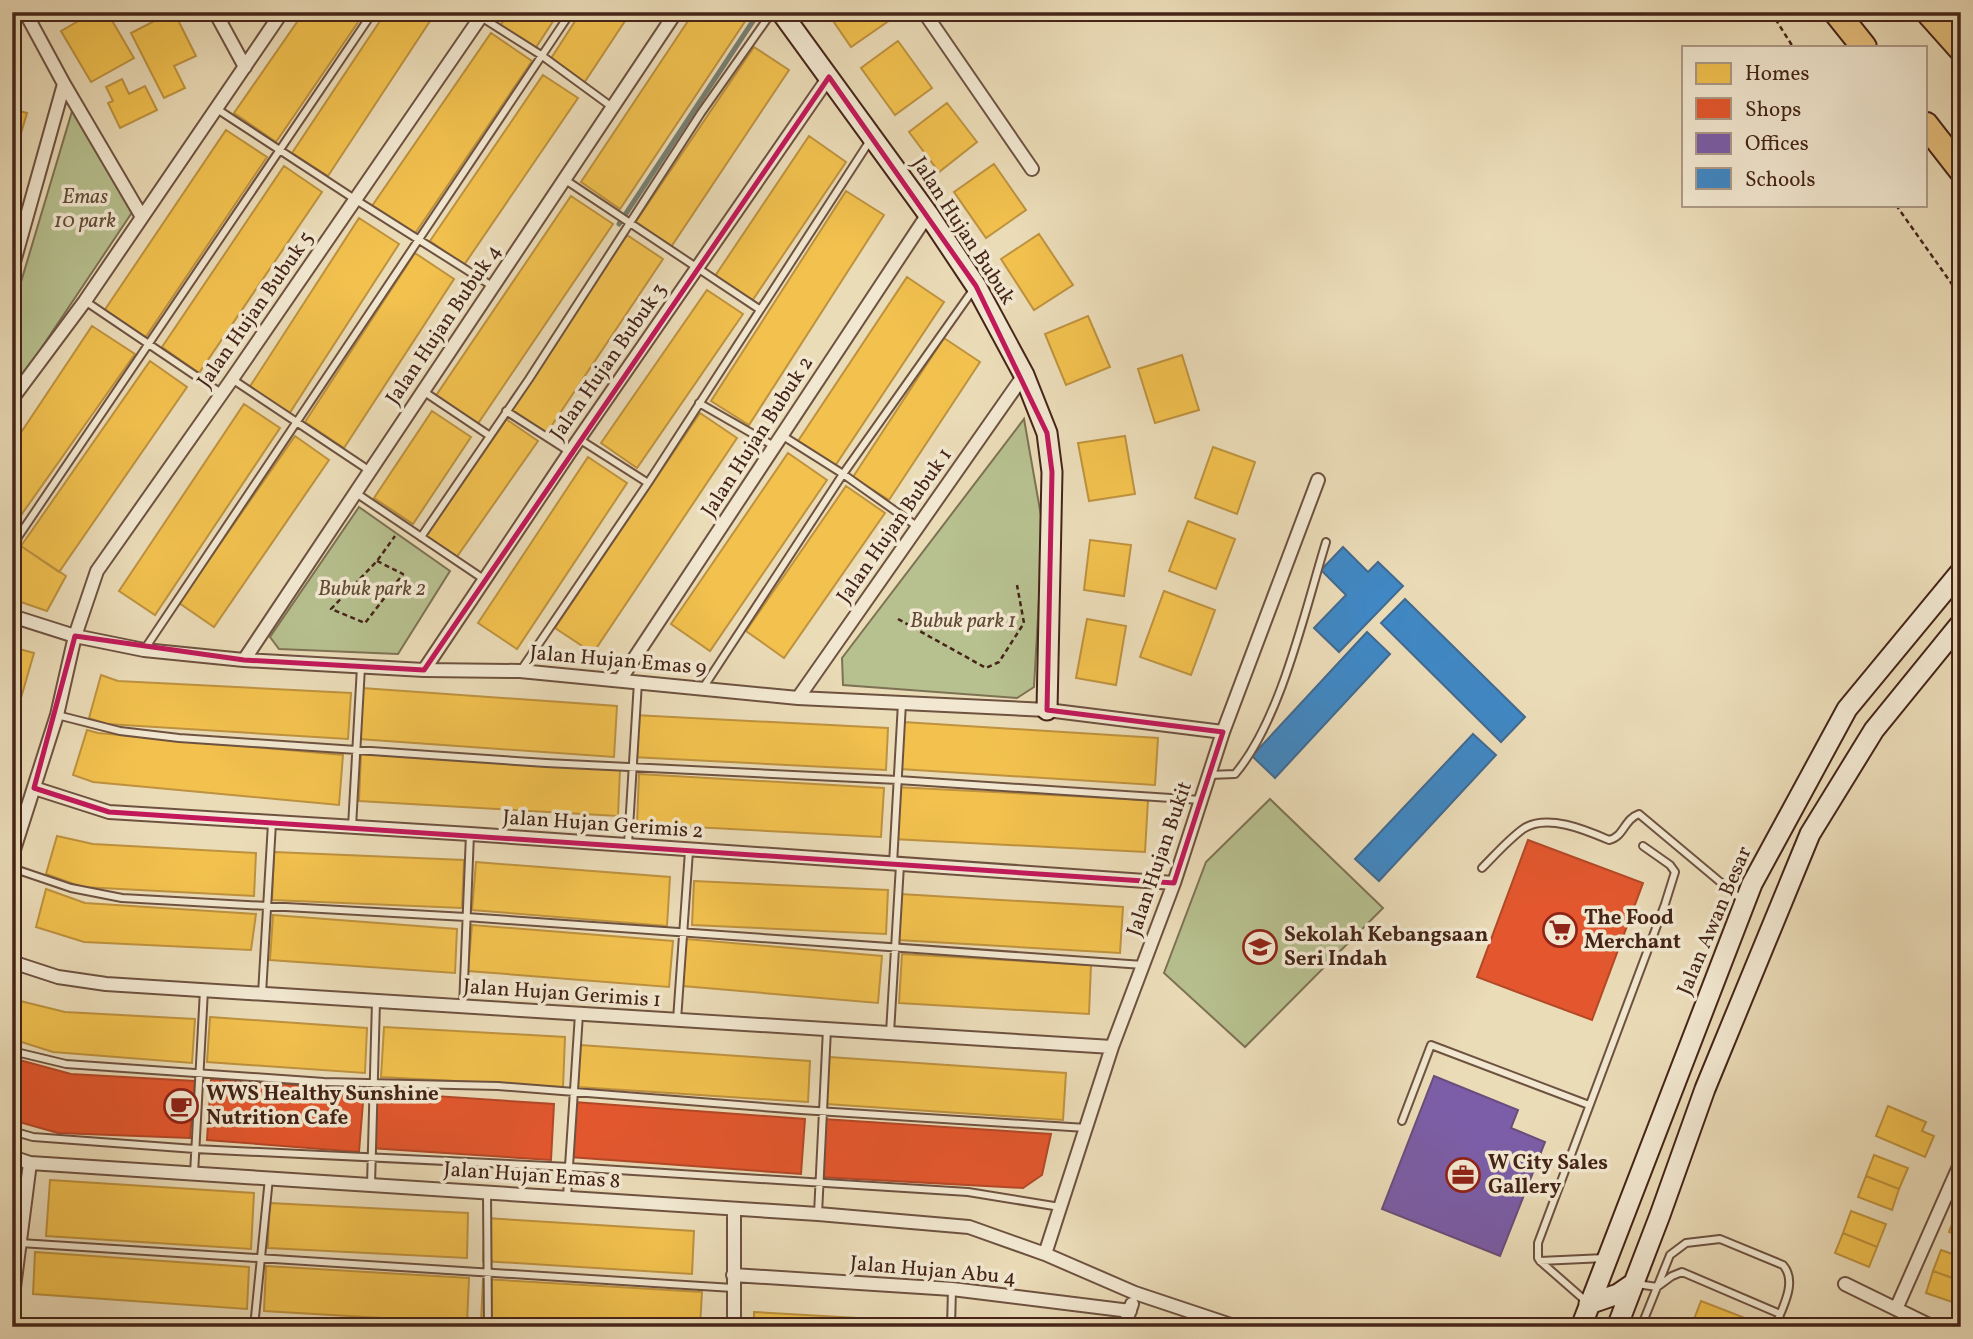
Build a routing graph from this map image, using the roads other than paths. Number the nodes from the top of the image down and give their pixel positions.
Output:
1 (25, 12) edge
2 (215, 12) edge
3 (282, 12) edge
4 (373, 12) edge
5 (570, 12) edge
6 (676, 12) edge
7 (772, 12) edge
8 (781, 12) edge
9 (924, 12) edge
10 (1836, 12) edge
11 (1928, 12) edge
12 (482, 15) edge
13 (1863, 46) edge
14 (1961, 49) edge
15 (541, 55) junction
16 (245, 67) junction
17 (829, 77) junction
18 (64, 84) junction
19 (612, 107) junction
20 (217, 109) junction
21 (1927, 126) edge
22 (872, 137) junction
23 (281, 149) junction
24 (1032, 169) dead end
25 (1961, 170) edge
26 (564, 179) junction
27 (356, 200) junction
28 (928, 214) junction
29 (142, 217) junction
30 (625, 219) junction
31 (417, 239) junction
32 (696, 268) junction
33 (12, 269) edge
34 (976, 286) junction
35 (493, 287) junction
36 (85, 301) junction
37 (759, 309) junction
38 (149, 344) junction
39 (1024, 375) junction
40 (232, 379) junction
41 (424, 391) junction
42 (221, 393) junction
43 (12, 400) edge
44 (699, 402) junction
45 (506, 411) junction
46 (296, 422) junction
47 (490, 436) junction
48 (579, 439) junction
49 (779, 441) junction
50 (570, 452) junction
51 (370, 471) junction
52 (844, 474) junction
53 (1318, 480) dead end
54 (648, 482) junction
55 (356, 494) junction
56 (918, 527) junction
57 (421, 537) junction
58 (1326, 542) dead end
59 (12, 557) edge
60 (1961, 571) edge
61 (485, 579) junction
62 (12, 616) edge
63 (1961, 623) edge
64 (75, 636) junction
65 (144, 650) junction
66 (244, 660) junction
67 (361, 667) junction
68 (424, 670) junction
69 (520, 671) junction
70 (620, 680) junction
71 (638, 682) junction
72 (703, 688) junction
73 (798, 698) junction
74 (902, 703) junction
75 (1047, 710) junction
76 (57, 715) junction
77 (1223, 732) junction
78 (358, 750) junction
79 (633, 767) junction
80 (1209, 775) junction
81 (898, 780) junction
82 (34, 788) junction
83 (1201, 800) junction
84 (272, 823) junction
85 (352, 827) junction
86 (470, 834) junction
87 (1643, 846) dead end
88 (628, 847) junction
89 (689, 851) junction
90 (12, 856) edge
91 (896, 864) junction
92 (12, 868) edge
93 (1482, 868) dead end
94 (1174, 883) junction
95 (1748, 893) junction
96 (267, 906) junction
97 (466, 918) junction
98 (683, 932) junction
99 (895, 947) junction
100 (12, 962) edge
101 (1143, 965) junction
102 (204, 990) junction
103 (262, 994) junction
104 (376, 1001) junction
105 (463, 1007) junction
106 (579, 1014) junction
107 (677, 1020) junction
108 (827, 1029) junction
109 (890, 1033) junction
110 (1112, 1047) junction
111 (12, 1051) edge
112 (200, 1072) junction
113 (375, 1083) junction
114 (573, 1093) junction
115 (1589, 1105) junction
116 (822, 1111) junction
117 (1402, 1121) dead end
118 (1086, 1128) junction
119 (12, 1131) edge
120 (195, 1149) junction
121 (12, 1157) edge
122 (372, 1157) junction
123 (1961, 1162) edge
124 (30, 1163) junction
125 (570, 1167) junction
126 (194, 1174) junction
127 (269, 1178) junction
128 (819, 1184) junction
129 (371, 1185) junction
130 (487, 1192) junction
131 (567, 1198) junction
132 (1060, 1208) junction
133 (734, 1209) junction
134 (818, 1214) junction
135 (18, 1243) junction
136 (1045, 1254) junction
137 (1607, 1258) junction
138 (261, 1259) junction
139 (1540, 1261) junction
140 (489, 1272) junction
141 (733, 1281) junction
142 (1634, 1283) junction
143 (1844, 1284) dead end
144 (1657, 1287) junction
145 (952, 1289) junction
146 (1136, 1293) junction
147 (12, 1303) edge
148 (1590, 1304) junction
149 (1896, 1309) junction
150 (1130, 1311) junction
151 (1780, 1314) junction
152 (1210, 1322) edge
153 (12, 1326) edge
154 (25, 1327) edge
155 (254, 1327) edge
156 (488, 1327) edge
157 (734, 1327) edge
158 (951, 1327) edge
159 (1124, 1327) edge
160 (1237, 1327) edge
161 (1581, 1327) edge
162 (1617, 1327) edge
163 (1641, 1327) edge
164 (1775, 1327) edge
165 (1933, 1327) edge

1 - 18 street
2 - 16 street
3 - 16 street
4 - 23 lane
5 - 15 lane
6 - 19 street, Jalan Hujan Bubuk 4
7 - 30 lane
8 - 17 main road, Jalan Hujan Bubuk
9 - 24 street
10 - 13 highway
11 - 14 highway
12 - 15 lane
12 - 27 street, Jalan Hujan Bubuk 5
15 - 19 lane
15 - 31 lane
16 - 20 street
17 - 22 main road, Jalan Hujan Bubuk
17 - 32 street, Jalan Hujan Bubuk 3
18 - 29 street
18 - 33 street
19 - 26 street, Jalan Hujan Bubuk 4
20 - 23 lane
20 - 29 street
21 - 25 highway
22 - 28 main road, Jalan Hujan Bubuk
22 - 37 lane
23 - 27 lane
23 - 38 lane
26 - 30 lane
26 - 35 street, Jalan Hujan Bubuk 4
27 - 31 lane
27 - 40 street, Jalan Hujan Bubuk 5
28 - 34 main road, Jalan Hujan Bubuk
28 - 49 street, Jalan Hujan Bubuk 2
29 - 36 street
30 - 32 lane
30 - 45 lane
31 - 35 lane
31 - 46 lane
32 - 37 lane
32 - 48 street, Jalan Hujan Bubuk 3
34 - 39 main road, Jalan Hujan Bubuk
34 - 52 lane
35 - 41 street, Jalan Hujan Bubuk 4
36 - 38 lane
36 - 43 street
37 - 44 lane
38 - 42 lane
38 - 59 lane
39 - 56 street, Jalan Hujan Bubuk 1
39 - 75 main road, Jalan Hujan Bubuk
40 - 42 street, Jalan Hujan Bubuk 5
40 - 46 lane
41 - 47 lane
41 - 51 street, Jalan Hujan Bubuk 4
42 - 64 street, Jalan Hujan Bubuk 5
44 - 49 lane
44 - 54 lane
45 - 47 lane
45 - 50 lane
46 - 51 lane
46 - 65 lane
47 - 57 lane
48 - 50 street, Jalan Hujan Bubuk 3
48 - 54 lane
49 - 52 lane
49 - 70 street, Jalan Hujan Bubuk 2
50 - 61 street, Jalan Hujan Bubuk 3
51 - 55 street, Jalan Hujan Bubuk 4
52 - 56 lane
52 - 72 lane
53 - 77 street, Jalan Hujan Bukit
54 - 69 lane
55 - 57 lane
55 - 66 street, Jalan Hujan Bubuk 4
56 - 73 street, Jalan Hujan Bubuk 1
57 - 61 lane
58 - 80 lane
60 - 95 main road, Jalan Awan Besar
61 - 68 street, Jalan Hujan Bubuk 3
62 - 64 street, Jalan Hujan Emas 9
63 - 142 main road
64 - 65 street, Jalan Hujan Emas 9
64 - 76 street, Jalan Hujan Bubuk 5
65 - 66 street, Jalan Hujan Emas 9
66 - 67 street, Jalan Hujan Emas 9
67 - 68 street, Jalan Hujan Emas 9
67 - 78 lane
68 - 69 street, Jalan Hujan Emas 9
69 - 70 street, Jalan Hujan Emas 9
70 - 71 street, Jalan Hujan Emas 9
71 - 72 street, Jalan Hujan Emas 9
71 - 79 lane
72 - 73 street, Jalan Hujan Emas 9
73 - 74 street, Jalan Hujan Emas 9
74 - 75 street, Jalan Hujan Emas 9
74 - 81 lane
75 - 77 street, Jalan Hujan Emas 9
76 - 78 lane
76 - 82 street, Jalan Hujan Bubuk 5
77 - 80 street, Jalan Hujan Bukit
78 - 79 lane
78 - 85 lane
79 - 81 lane
79 - 88 lane
80 - 83 street, Jalan Hujan Bukit
81 - 83 lane
81 - 91 lane
82 - 84 street, Jalan Hujan Gerimis 2
82 - 90 street, Jalan Hujan Bubuk 5
83 - 94 street, Jalan Hujan Bukit
84 - 85 street, Jalan Hujan Gerimis 2
84 - 96 lane
85 - 86 street, Jalan Hujan Gerimis 2
86 - 88 street, Jalan Hujan Gerimis 2
86 - 97 lane
87 - 115 lane
88 - 89 street, Jalan Hujan Gerimis 2
89 - 91 street, Jalan Hujan Gerimis 2
89 - 98 lane
91 - 94 street, Jalan Hujan Gerimis 2
91 - 99 lane
92 - 96 lane
93 - 95 lane
94 - 101 street, Jalan Hujan Bukit
95 - 137 main road, Jalan Awan Besar
96 - 97 lane
96 - 103 lane
97 - 98 lane
97 - 105 lane
98 - 99 lane
98 - 107 lane
99 - 101 lane
99 - 109 lane
100 - 102 street, Jalan Hujan Gerimis 1
101 - 110 street, Jalan Hujan Bukit
102 - 103 street, Jalan Hujan Gerimis 1
102 - 112 lane
103 - 104 street, Jalan Hujan Gerimis 1
104 - 105 street, Jalan Hujan Gerimis 1
104 - 113 lane
105 - 106 street, Jalan Hujan Gerimis 1
106 - 107 street, Jalan Hujan Gerimis 1
106 - 114 lane
107 - 108 street, Jalan Hujan Gerimis 1
108 - 109 street, Jalan Hujan Gerimis 1
108 - 116 lane
109 - 110 street, Jalan Hujan Gerimis 1
110 - 118 street, Jalan Hujan Bukit
111 - 112 lane
112 - 113 lane
112 - 120 lane
113 - 114 lane
113 - 122 lane
114 - 116 lane
114 - 125 lane
115 - 117 lane
115 - 139 lane
116 - 118 lane
116 - 128 lane
118 - 132 street, Jalan Hujan Bukit
119 - 120 lane
120 - 122 lane
120 - 126 lane
121 - 124 street, Jalan Hujan Emas 8
122 - 125 lane
122 - 129 lane
123 - 149 street
124 - 126 street, Jalan Hujan Emas 8
124 - 135 street
125 - 128 lane
125 - 131 lane
126 - 127 street, Jalan Hujan Emas 8
127 - 129 street, Jalan Hujan Emas 8
127 - 138 lane
128 - 132 lane
128 - 134 lane
129 - 130 street, Jalan Hujan Emas 8
130 - 131 street, Jalan Hujan Emas 8
130 - 140 lane
131 - 133 street, Jalan Hujan Emas 8
132 - 136 street, Jalan Hujan Bukit
133 - 134 street, Jalan Hujan Emas 8
133 - 141 street
134 - 136 street, Jalan Hujan Emas 8
135 - 138 lane
135 - 147 street
136 - 146 street, Jalan Hujan Emas 8
137 - 139 lane
137 - 148 main road, Jalan Awan Besar
138 - 140 lane
138 - 155 lane
139 - 148 lane
140 - 141 lane
140 - 156 lane
141 - 145 street, Jalan Hujan Abu 4
141 - 157 street
142 - 144 lane
142 - 148 main road
142 - 162 main road
143 - 149 street
144 - 151 lane
144 - 151 lane
144 - 163 lane
145 - 150 street, Jalan Hujan Abu 4
145 - 158 lane
146 - 150 street
146 - 152 street, Jalan Hujan Emas 8
148 - 161 main road, Jalan Awan Besar
149 - 165 street
150 - 159 street
151 - 164 lane
152 - 160 street, Jalan Hujan Emas 8
153 - 154 street

